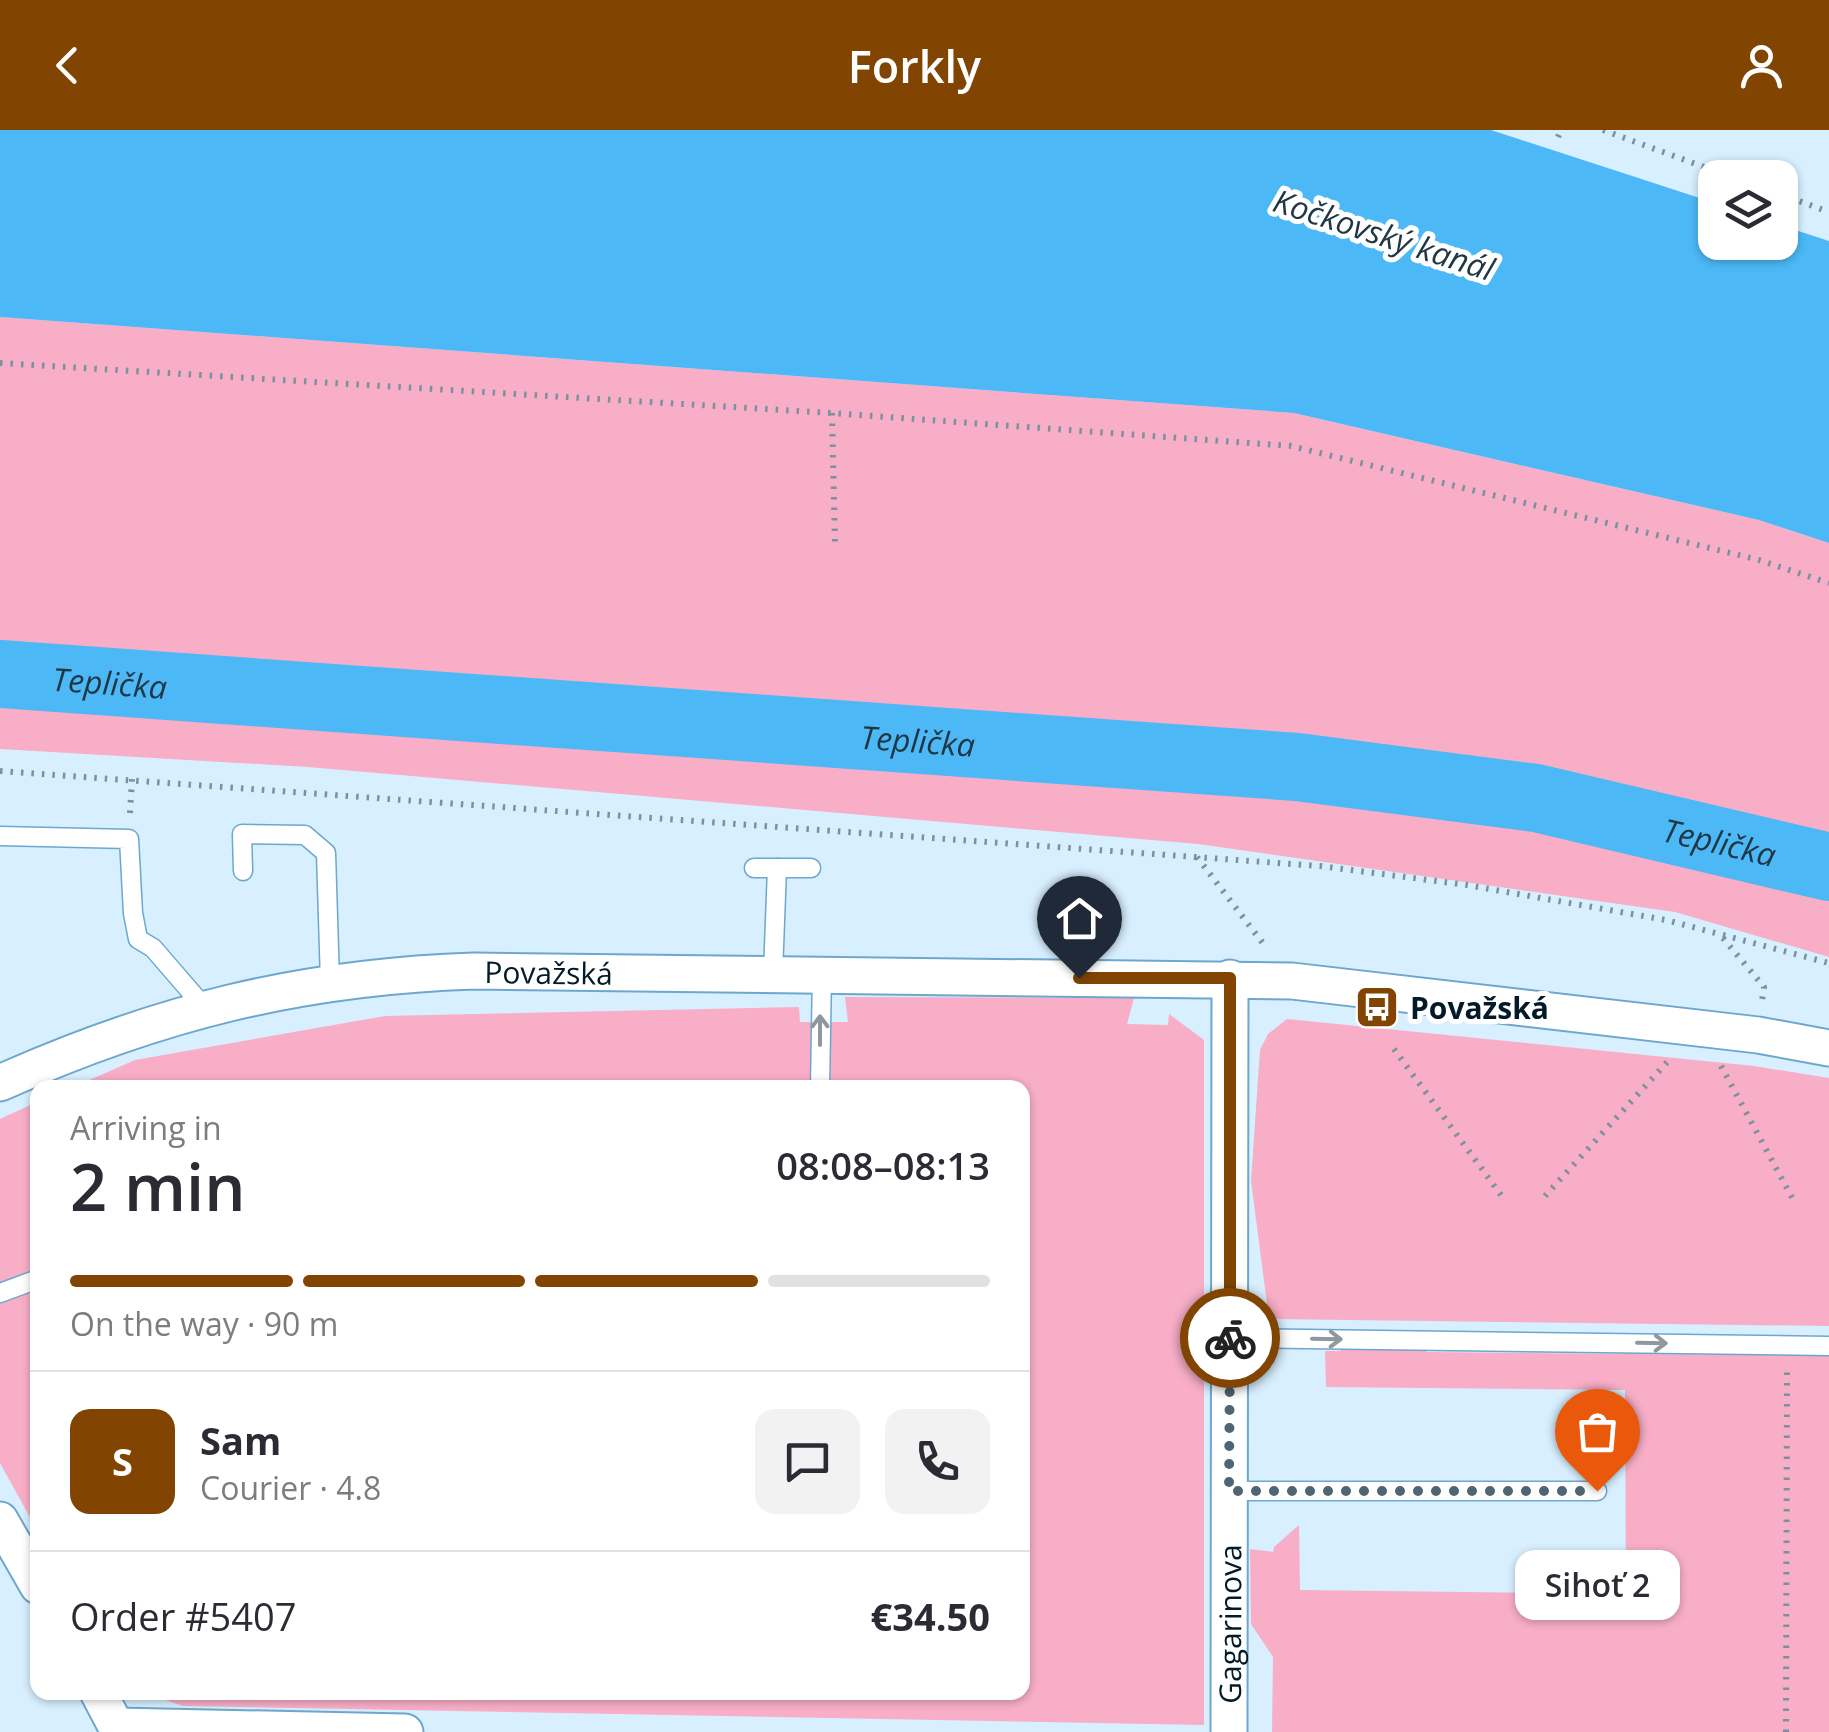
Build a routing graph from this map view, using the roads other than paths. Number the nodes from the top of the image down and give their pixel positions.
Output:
1 (0, 836) edge
2 (754, 868) dead end
3 (777, 868) junction
4 (811, 868) dead end
5 (243, 871) dead end
6 (773, 973) junction
7 (822, 973) junction
8 (1230, 978) junction
9 (330, 982) junction
10 (204, 1007) junction
11 (1829, 1048) edge
12 (820, 1080) edge
13 (0, 1083) edge
14 (30, 1282) edge
15 (0, 1293) edge
16 (1230, 1338) junction
17 (1829, 1346) edge
18 (1229, 1491) junction
19 (1597, 1491) dead end
20 (0, 1520) edge
21 (30, 1572) edge
22 (102, 1700) edge
23 (118, 1729) edge
24 (405, 1732) edge
25 (1228, 1732) edge

1 - 10 lane
2 - 3 lane
3 - 4 lane
3 - 6 lane
5 - 9 lane
6 - 7 street, Považská
6 - 9 street, Považská
7 - 8 street, Považská
12 -> 7 lane
8 - 11 street, Považská
8 - 16 street, Gagarinova
9 - 10 street, Považská
10 - 13 street, Považská
14 - 15 lane
16 -> 17 lane
16 - 18 street, Gagarinova
18 - 19 lane
18 - 25 street, Gagarinova
20 - 21 street
22 - 23 street
23 - 24 street

